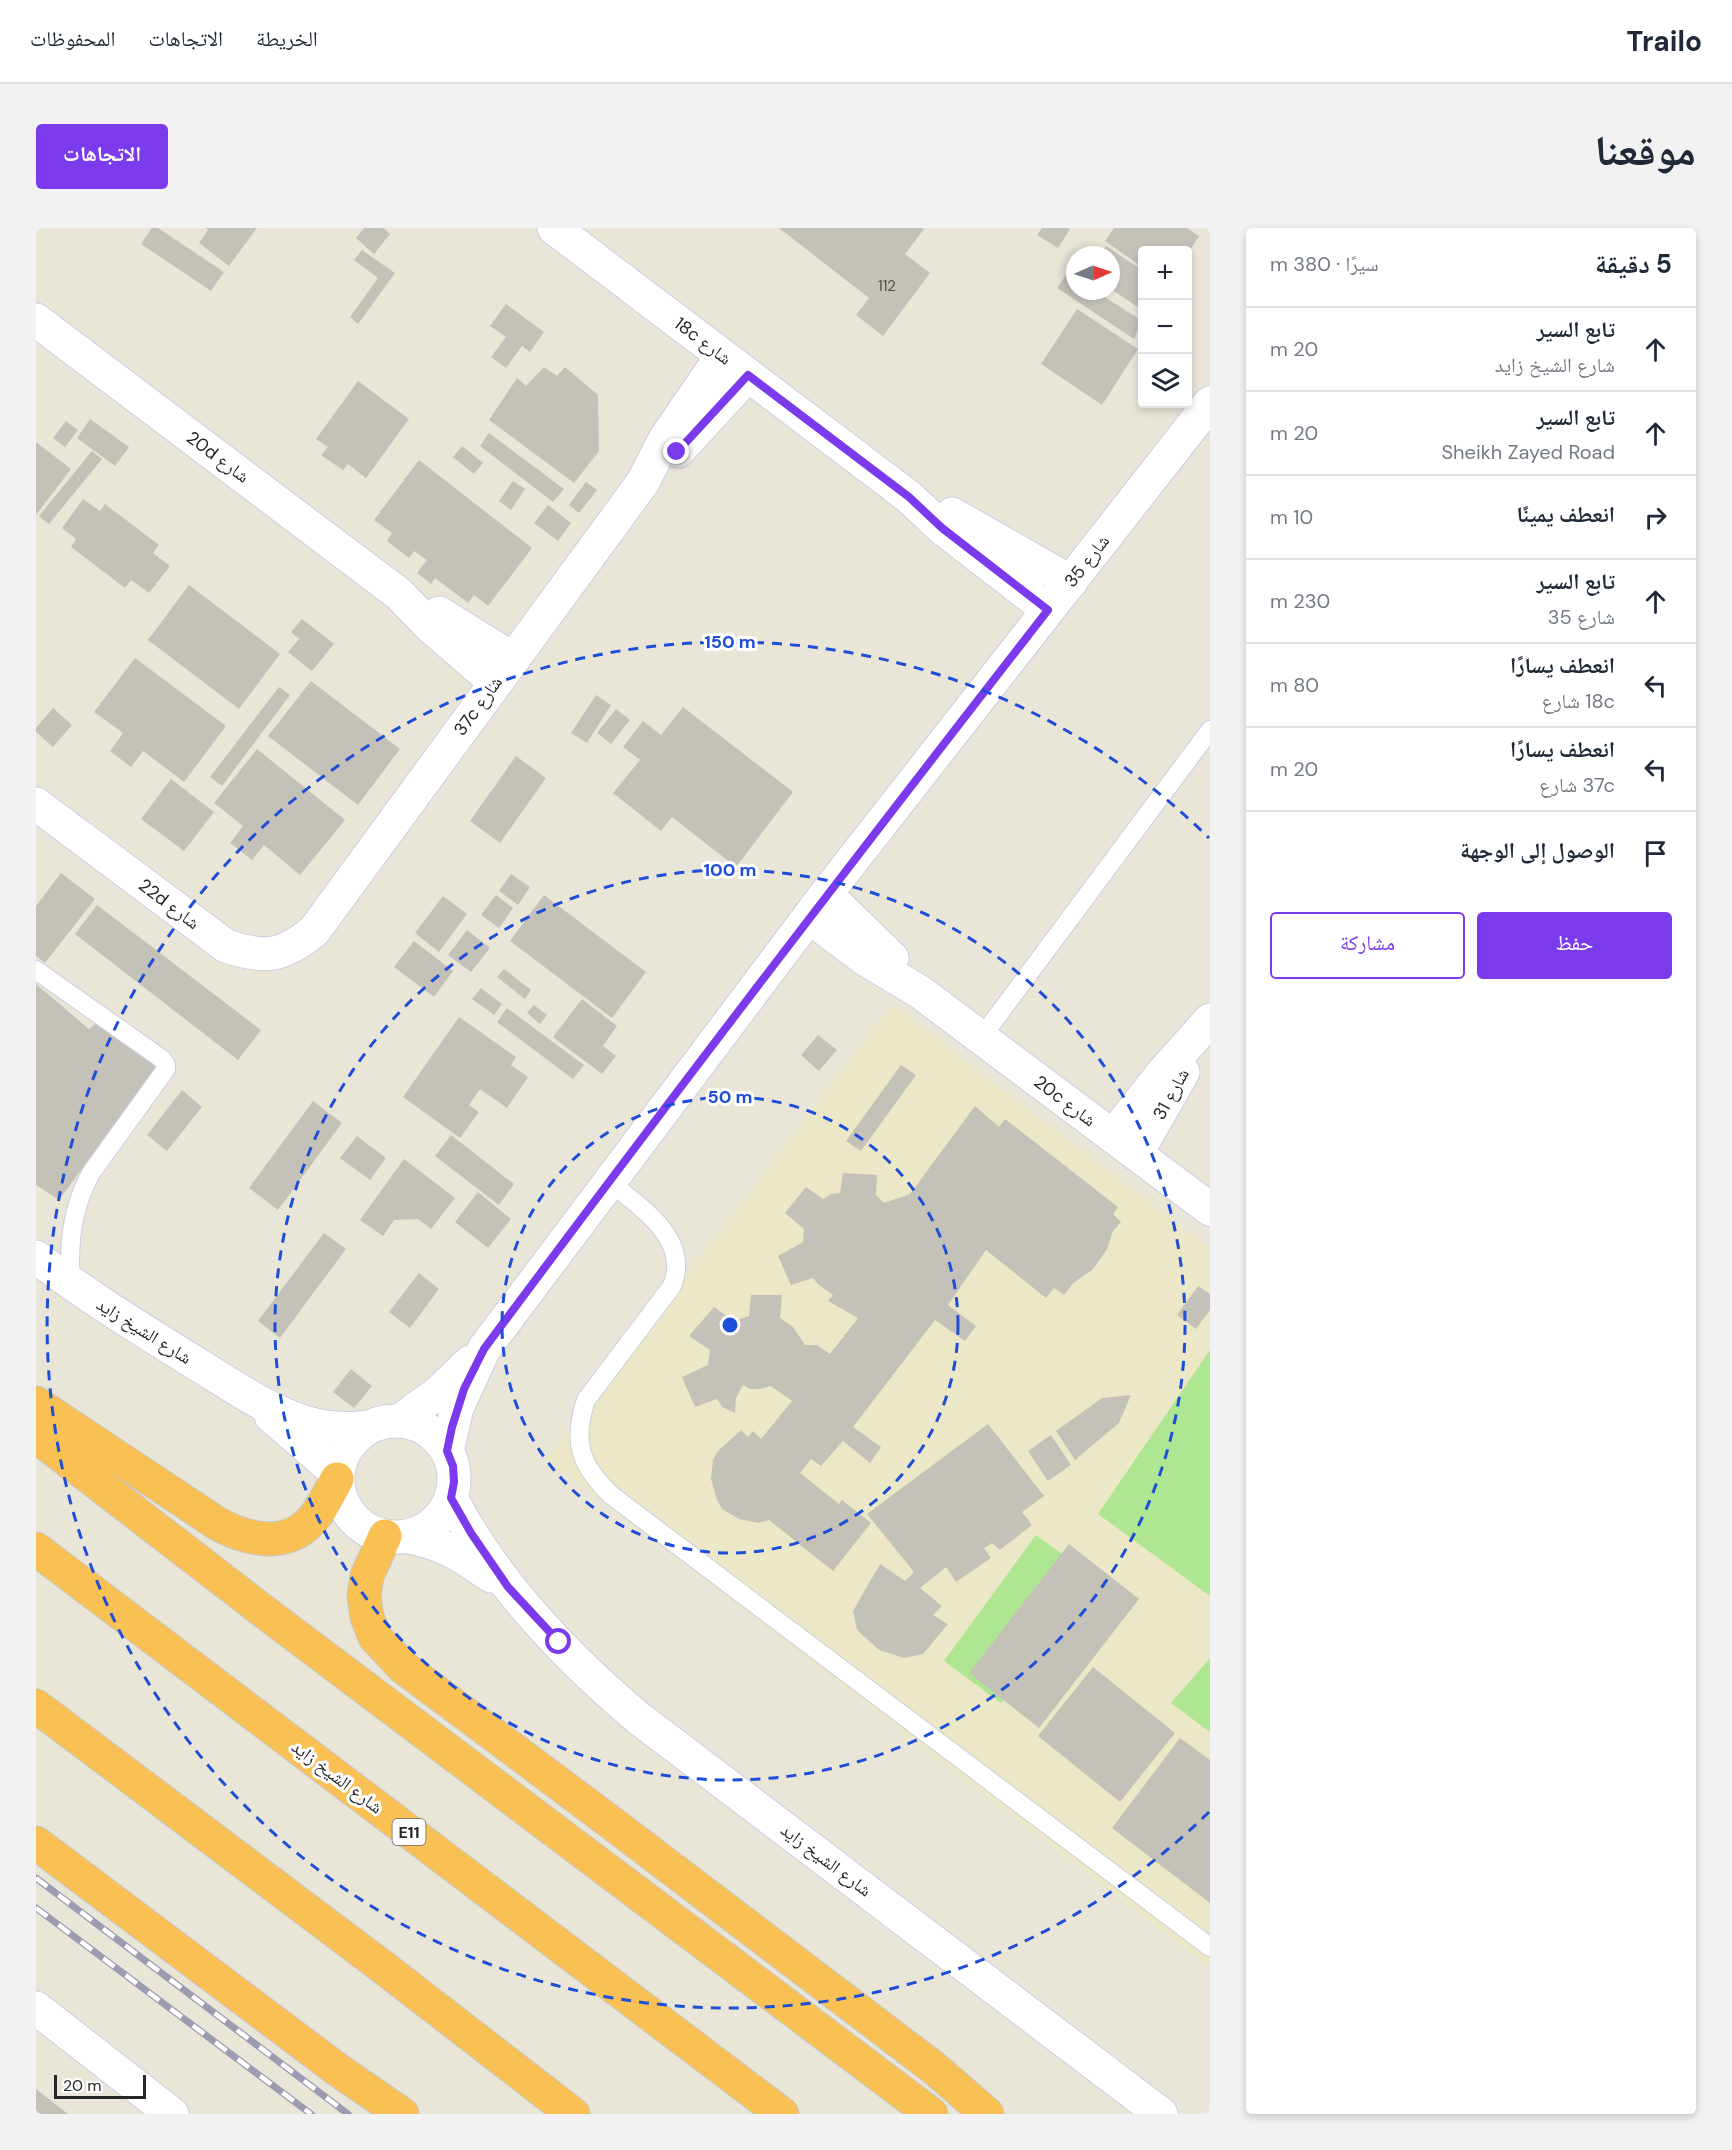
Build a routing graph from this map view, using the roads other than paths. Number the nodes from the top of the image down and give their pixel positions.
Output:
1 (554, 228) edge
2 (36, 320) edge
3 (735, 366) junction
4 (1210, 403) edge
5 (909, 497) junction
6 (1071, 582) junction
7 (1048, 610) junction
8 (504, 671) junction
9 (1210, 730) edge
10 (39, 813) edge
11 (818, 905) junction
12 (314, 931) joint
13 (36, 970) edge
14 (1205, 1026) edge
15 (981, 1038) junction
16 (1124, 1145) junction
17 (609, 1181) junction
18 (1210, 1209) edge
19 (36, 1257) edge
20 (71, 1282) junction
21 (484, 1349) junction
22 (255, 1400) junction
23 (36, 1402) edge
24 (401, 1420) junction
25 (367, 1427) junction
26 (36, 1436) edge
27 (447, 1451) junction
28 (337, 1476) junction
29 (451, 1498) junction
30 (395, 1536) junction
31 (36, 1549) edge
32 (508, 1587) junction
33 (36, 1706) edge
34 (36, 1843) edge
35 (1210, 1947) edge
36 (36, 2008) edge
37 (172, 2114) edge
38 (402, 2114) edge
39 (573, 2114) edge
40 (783, 2114) edge
41 (931, 2114) edge
42 (987, 2114) edge
43 (1161, 2114) edge

1 - 3 street, 18c شارع
2 - 8 street, 20d شارع
3 - 5 street, 18c شارع
3 - 8 street, 37c شارع
4 - 6 street, شارع 35
5 - 6 street, 18c شارع
5 - 7 street, 18c شارع
6 - 7 street, شارع 35
7 - 11 street, شارع 35
8 - 12 street, 37c شارع
9 - 15 lane
10 - 12 street, 22d شارع
11 - 15 street, 20c شارع
11 - 17 street, شارع 35
13 - 20 lane
14 - 16 street, شارع 31
15 - 16 street, 20c شارع
16 - 18 street, 20c شارع
17 - 21 street, شارع 35
17 - 35 lane
19 - 20 street, شارع الشيخ زايد
20 - 22 street, شارع الشيخ زايد
21 - 24 street, شارع 35
21 - 27 street, شارع 35
22 - 25 street
22 - 28 street
23 - 28 highway
24 - 25 street
24 - 27 street
25 - 28 street
26 - 41 highway
27 - 29 street
28 - 30 street
29 - 30 street
29 - 32 street
30 - 32 street
30 - 42 highway
31 - 40 highway, شارع الشيخ زايد / E11
32 - 43 street, شارع الشيخ زايد
33 - 39 highway
34 - 38 highway
36 - 37 street

